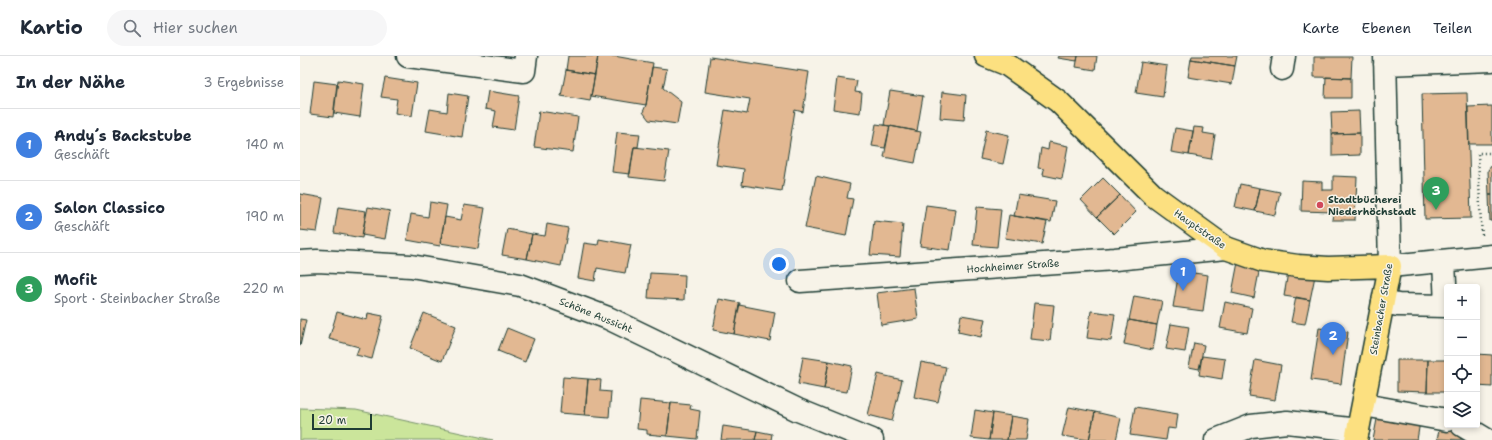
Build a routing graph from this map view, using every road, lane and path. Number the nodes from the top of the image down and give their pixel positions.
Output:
1 (408, 56) edge
2 (526, 56) edge
3 (986, 56) edge
4 (1385, 60) edge
5 (1492, 60) edge
6 (1492, 153) edge
7 (1481, 226) dead end
8 (1226, 248) junction
9 (1492, 256) edge
10 (1444, 261) junction
11 (300, 262) edge
12 (1390, 266) junction
13 (800, 281) dead end
14 (1383, 302) junction
15 (1364, 405) junction
16 (1444, 419) edge
17 (1467, 428) edge
18 (1357, 435) edge
19 (872, 440) edge
20 (1216, 440) edge
21 (1486, 440) edge

1 - 2 street
3 - 8 main road, Hauptstraße
4 - 5 street
4 - 12 street, Steinbacher Straße
6 - 7 path
8 - 12 main road, Hauptstraße
8 - 13 street, Hochheimer Straße
9 - 10 street, Hauptstraße
10 - 12 street, Hauptstraße
10 - 14 street
11 - 19 street, Schöne Aussicht
12 - 14 main road, Steinbacher Straße
14 - 15 main road, Steinbacher Straße
15 - 16 street
15 - 18 main road, Steinbacher Straße
17 - 21 street
18 - 20 street

